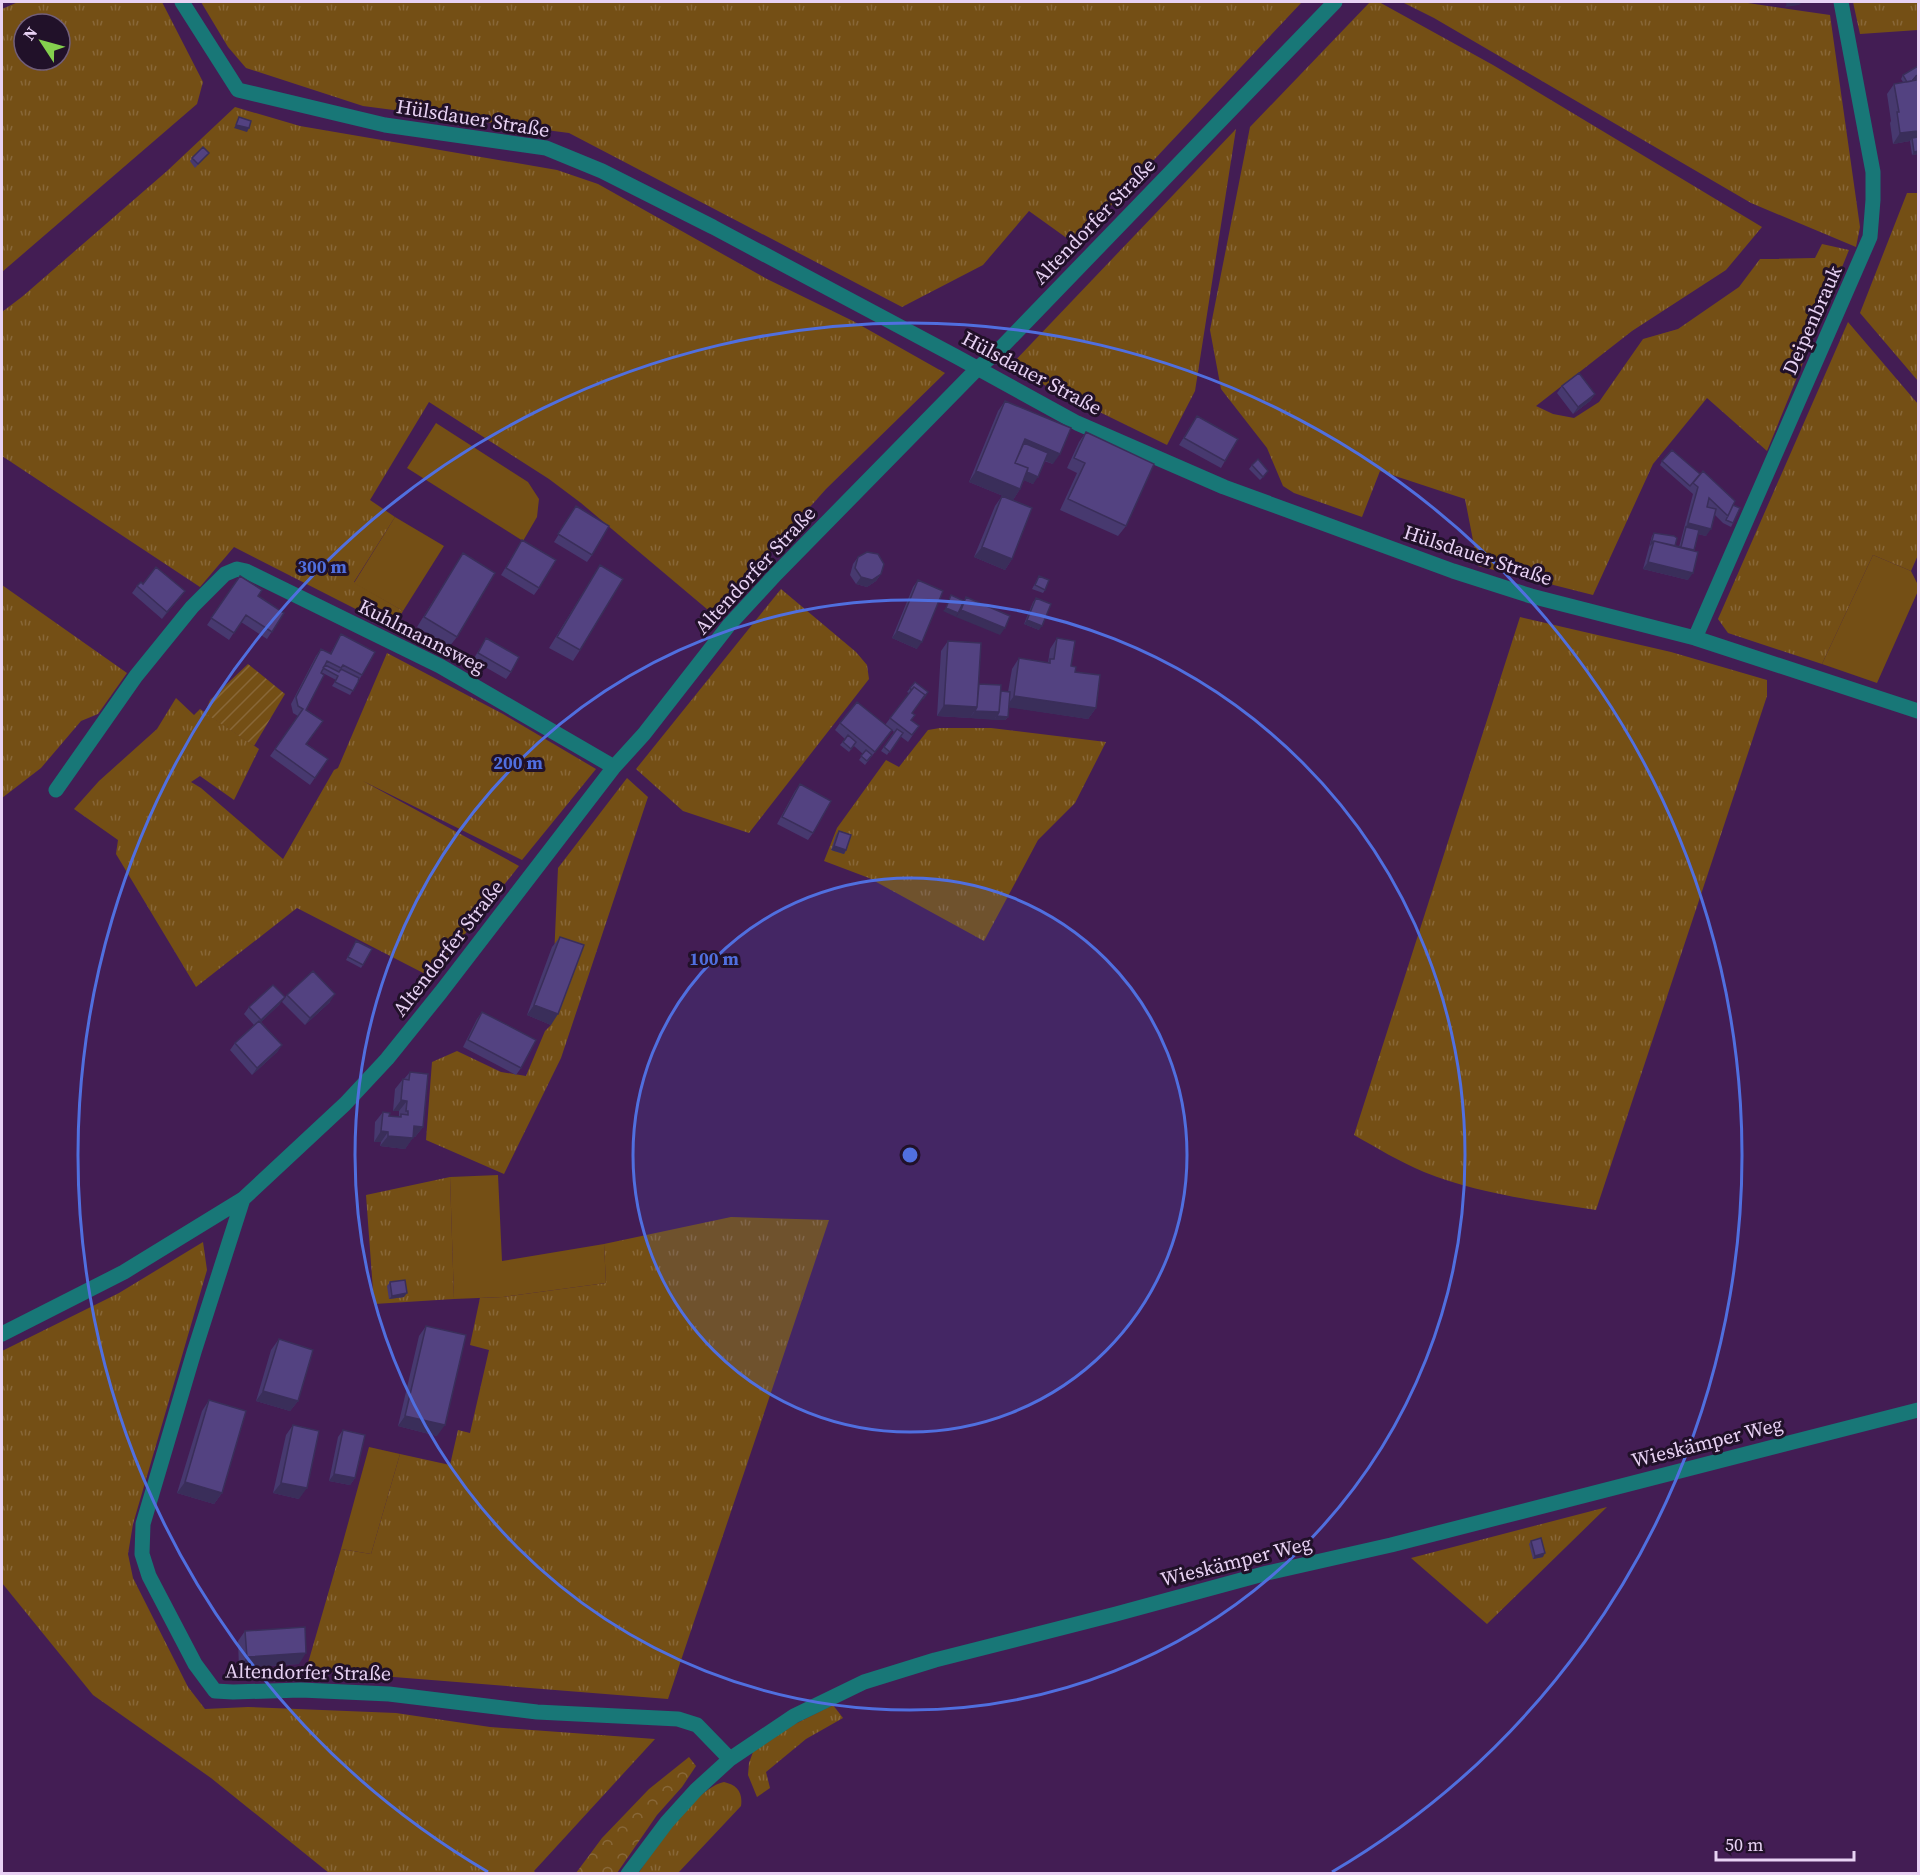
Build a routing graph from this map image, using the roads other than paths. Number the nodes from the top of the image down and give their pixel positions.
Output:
1 (182, 2) edge
2 (1335, 2) edge
3 (1841, 2) edge
4 (978, 368) junction
5 (1695, 639) junction
6 (1918, 711) edge
7 (614, 767) junction
8 (56, 790) dead end
9 (243, 1199) junction
10 (2, 1334) edge
11 (1918, 1410) edge
12 (729, 1759) junction
13 (628, 1874) edge

1 - 4 street, Hülsdauer Straße
2 - 4 street, Altendorfer Straße
3 - 5 street, Deipenbrauk
4 - 5 street, Hülsdauer Straße
4 - 7 street, Altendorfer Straße
5 - 6 street, Hülsdauer Straße
7 - 8 street, Kuhlmannsweg
7 - 9 street, Altendorfer Straße
9 - 10 street, Altendorfer Straße
9 - 12 street, Altendorfer Straße
11 - 12 street, Wieskämper Weg
12 - 13 street, Wieskämper Weg

